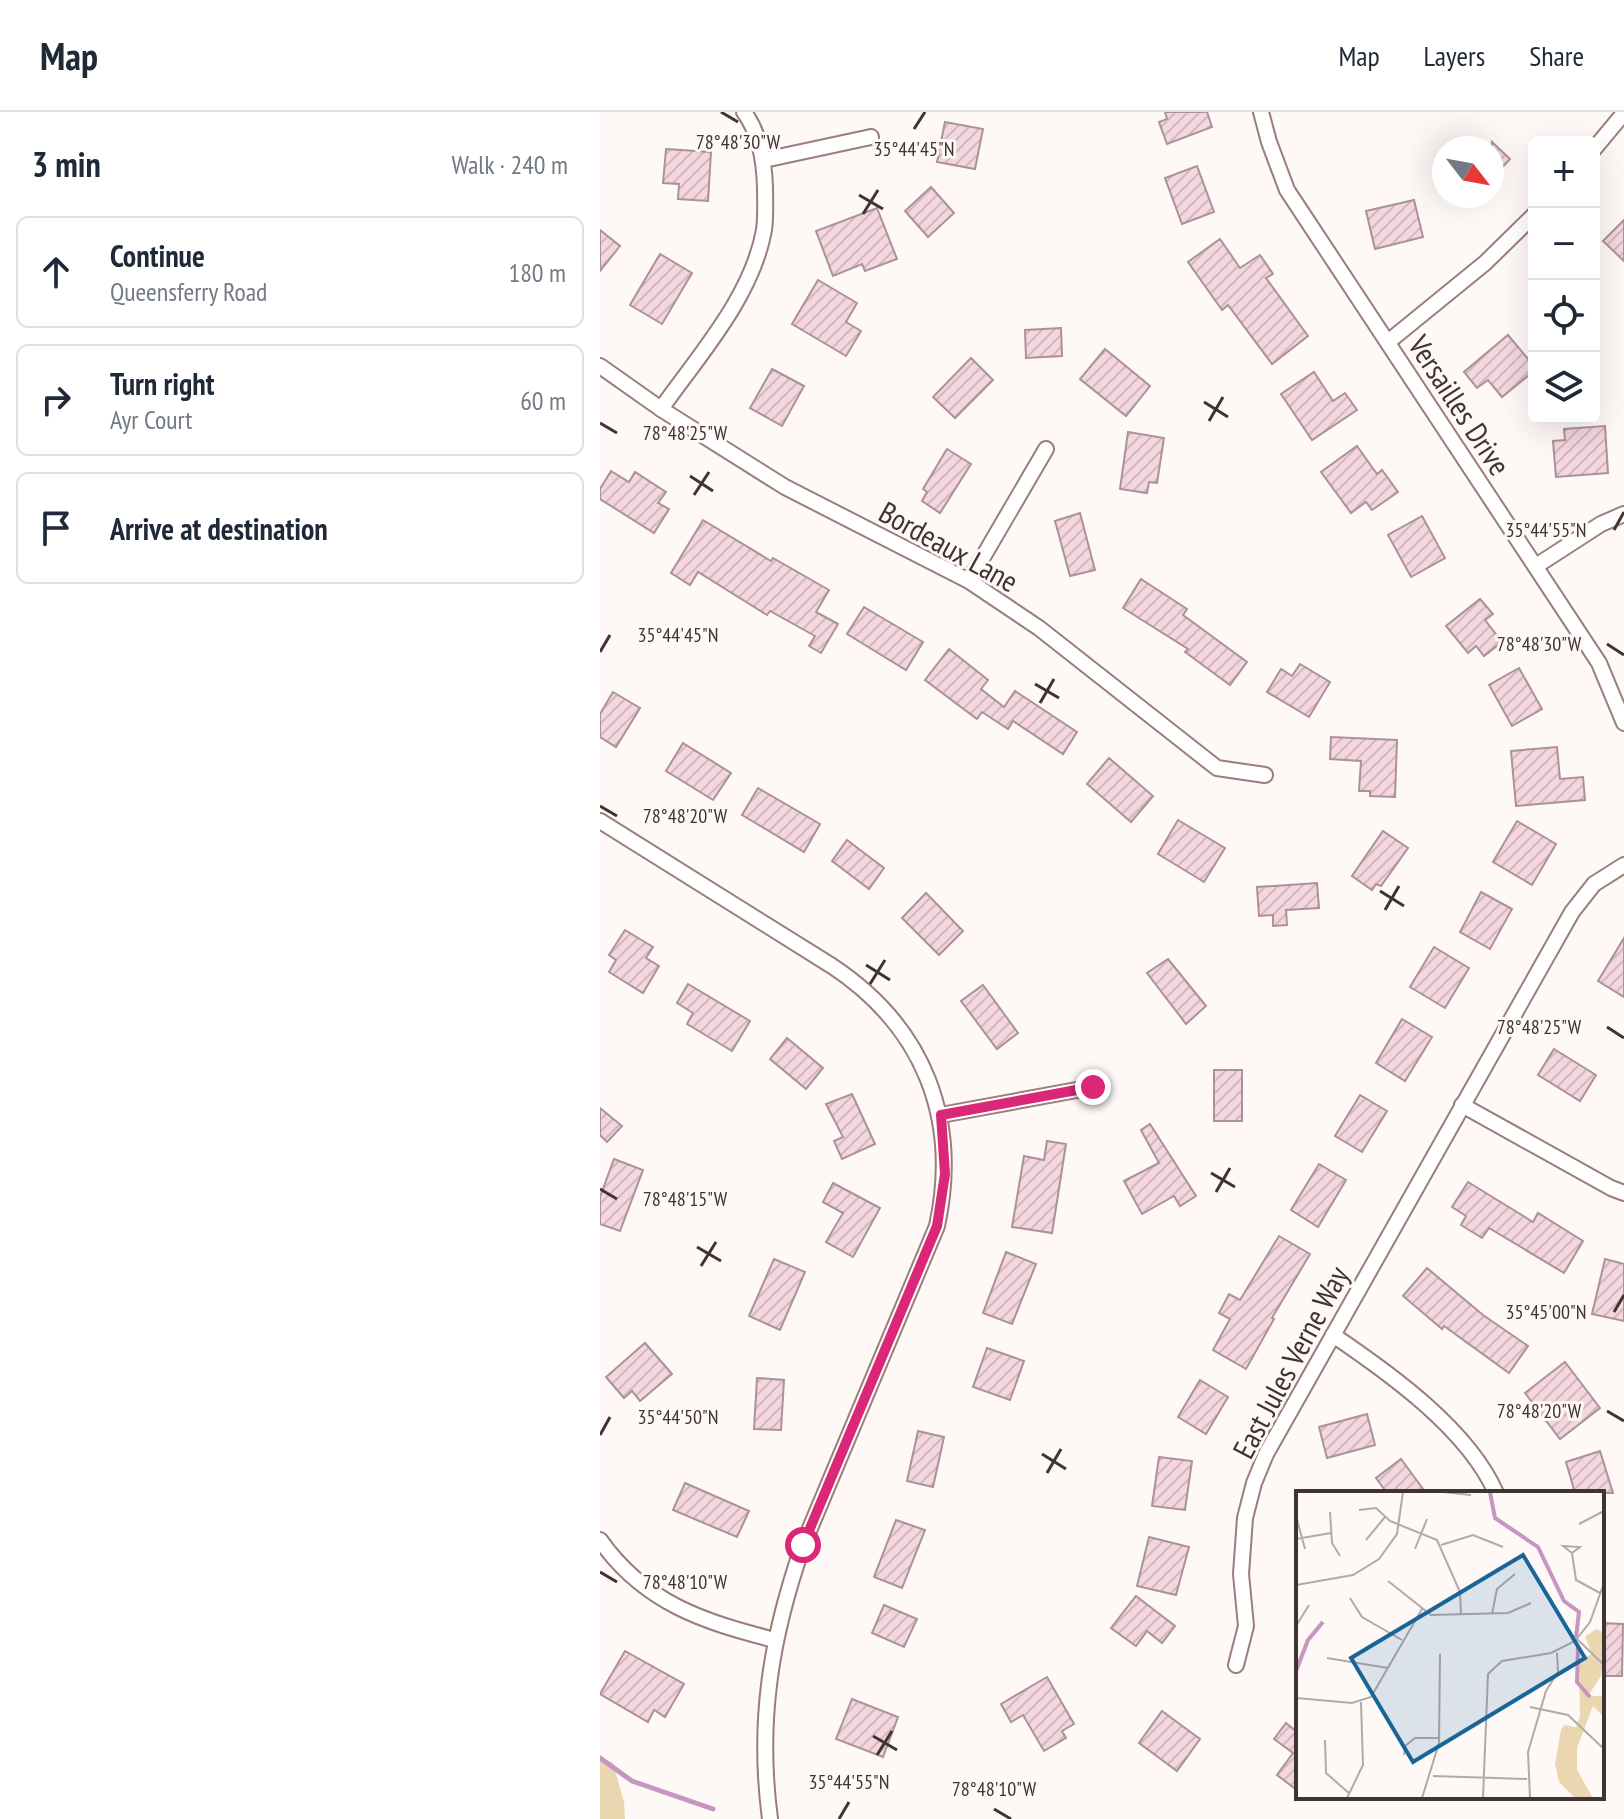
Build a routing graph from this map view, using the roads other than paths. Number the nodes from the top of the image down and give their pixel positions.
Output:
1 (744, 112) edge
2 (1261, 112) edge
3 (1624, 113) edge
4 (871, 137) dead end
5 (1600, 142) edge
6 (764, 160) junction
7 (1528, 221) edge
8 (1388, 342) junction
9 (600, 366) edge
10 (661, 409) junction
11 (1046, 449) dead end
12 (1624, 514) edge
13 (1536, 566) junction
14 (969, 581) junction
15 (1624, 723) edge
16 (1265, 775) dead end
17 (600, 821) edge
18 (1624, 865) edge
19 (1093, 1087) dead end
20 (1462, 1105) junction
21 (941, 1115) junction
22 (1624, 1193) edge
23 (1333, 1335) junction
24 (1495, 1491) edge
25 (600, 1540) edge
26 (775, 1640) junction
27 (1236, 1665) dead end
28 (770, 1819) edge

1 - 6 street
2 - 8 street, Versailles Drive
3 - 5 street
4 - 6 street
6 - 10 street
7 - 8 street
8 - 13 street, Versailles Drive
9 - 10 street, Bordeaux Lane
10 - 14 street, Bordeaux Lane
11 - 14 street
12 - 13 street
13 - 15 street, Versailles Drive
14 - 16 street, Bordeaux Lane
17 - 21 street
18 - 20 street, East Jules Verne Way
19 - 21 street
20 - 22 street
20 - 23 street, East Jules Verne Way
21 - 26 street
23 - 24 street
23 - 27 street, East Jules Verne Way
25 - 26 street
26 - 28 street

